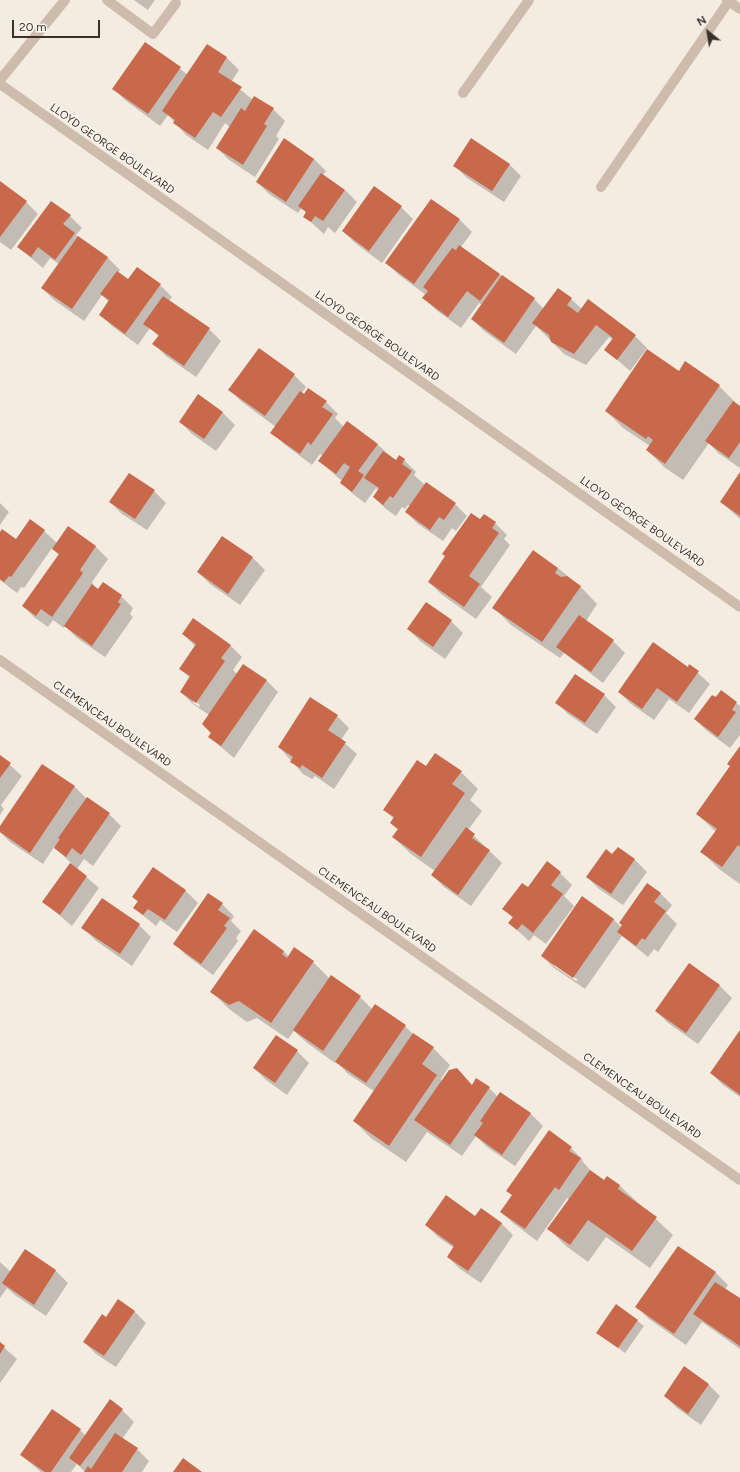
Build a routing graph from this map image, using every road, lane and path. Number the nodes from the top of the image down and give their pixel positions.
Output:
1 (64, 0) edge
2 (107, 0) edge
3 (529, 0) edge
4 (728, 1) edge
5 (176, 3) dead end
6 (740, 9) edge
7 (0, 80) edge
8 (0, 84) edge
9 (463, 93) dead end
10 (601, 187) dead end
11 (740, 606) edge
12 (0, 660) edge
13 (740, 1180) edge

1 - 7 street
2 - 5 street
3 - 9 street
4 - 6 street
4 - 10 street
8 - 11 street, LLOYD GEORGE BOULEVARD
12 - 13 street, CLEMENCEAU BOULEVARD

